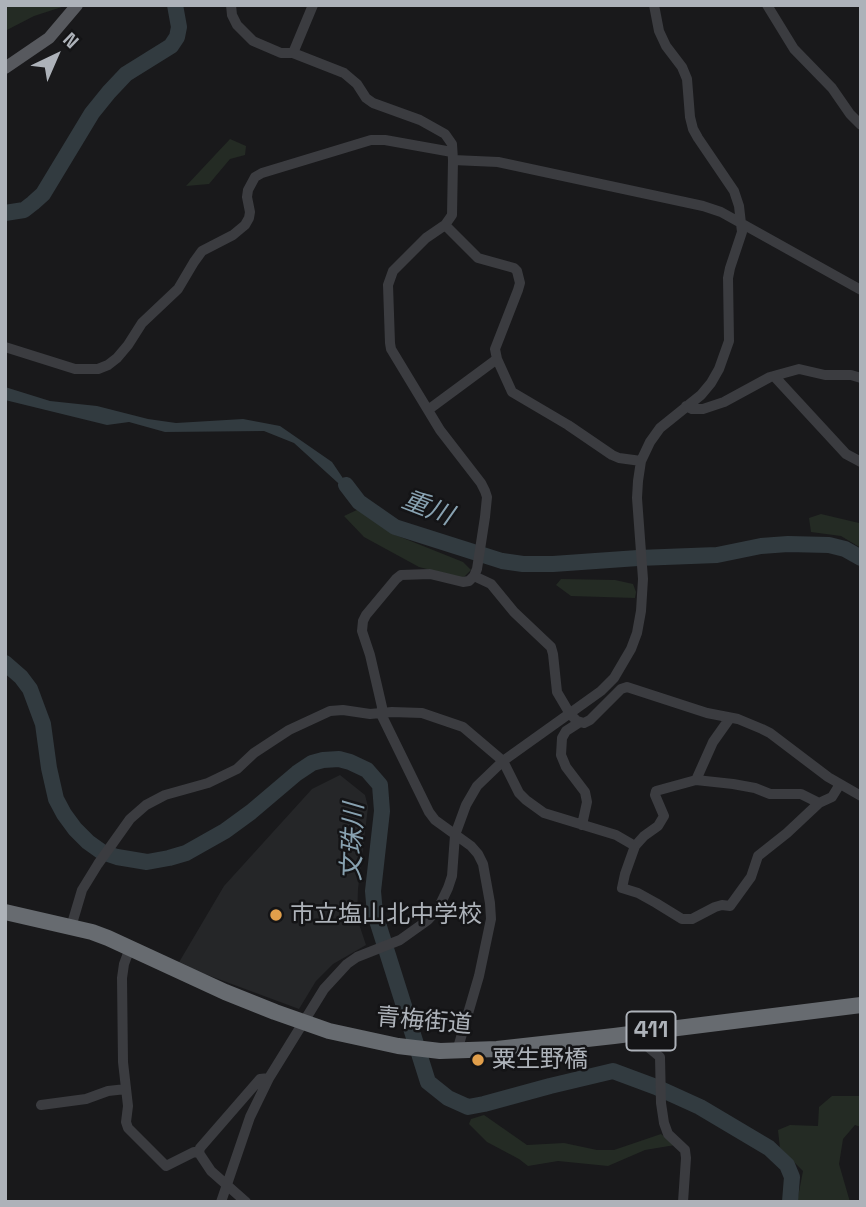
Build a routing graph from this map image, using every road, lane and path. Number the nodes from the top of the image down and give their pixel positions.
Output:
1 (77, 5) edge
2 (231, 5) edge
3 (313, 5) edge
4 (654, 5) edge
5 (767, 5) edge
6 (293, 54) junction
7 (5, 68) edge
8 (861, 125) edge
9 (453, 156) junction
10 (741, 224) junction
11 (445, 225) junction
12 (861, 290) edge
13 (5, 348) edge
14 (497, 359) junction
15 (774, 376) junction
16 (861, 378) edge
17 (686, 406) junction
18 (428, 410) junction
19 (641, 461) junction
20 (861, 462) edge
21 (476, 572) junction
22 (381, 714) junction
23 (570, 714) junction
24 (730, 718) junction
25 (580, 722) junction
26 (503, 761) junction
27 (696, 780) junction
28 (840, 784) junction
29 (861, 796) edge
30 (819, 803) junction
31 (582, 825) junction
32 (455, 835) junction
33 (635, 846) junction
34 (5, 912) edge
35 (71, 927) junction
36 (130, 948) junction
37 (861, 1005) edge
38 (302, 1022) junction
39 (638, 1033) junction
40 (457, 1051) junction
41 (269, 1078) junction
42 (125, 1088) junction
43 (41, 1105) dead end
44 (200, 1153) junction
45 (227, 1185) junction
46 (221, 1202) edge
47 (246, 1202) edge
48 (682, 1202) edge

1 - 7 main road
2 - 6 street
3 - 6 street
4 - 10 street
5 - 8 street
6 - 9 street
9 - 10 street
9 - 11 street
9 - 13 street
10 - 12 street
10 - 17 street
11 - 14 street
11 - 18 street
14 - 18 street
14 - 19 street
15 - 16 street
15 - 17 street
15 - 20 street
17 - 19 street
18 - 21 street
19 - 23 street
21 - 22 street
21 - 23 street
22 - 26 street
22 - 32 street
22 - 35 street
23 - 25 street
23 - 26 street
24 - 25 street
24 - 27 street
24 - 28 street
25 - 31 street
26 - 31 street
26 - 32 street
27 - 30 street
27 - 33 street
28 - 29 street
28 - 30 street
30 - 33 street
31 - 33 street
32 - 38 street
32 - 40 street
34 - 35 highway, 青梅街道 / 411
35 - 36 highway, 青梅街道 / 411
36 - 38 highway, 青梅街道 / 411
36 - 42 street
37 - 39 highway, 青梅街道 / 411
38 - 40 highway, 青梅街道 / 411
38 - 41 street
39 - 40 highway, 青梅街道 / 411
39 - 48 street
41 - 44 street
41 - 45 street
42 - 43 street
42 - 44 street
44 - 45 street
45 - 46 street
45 - 47 street

